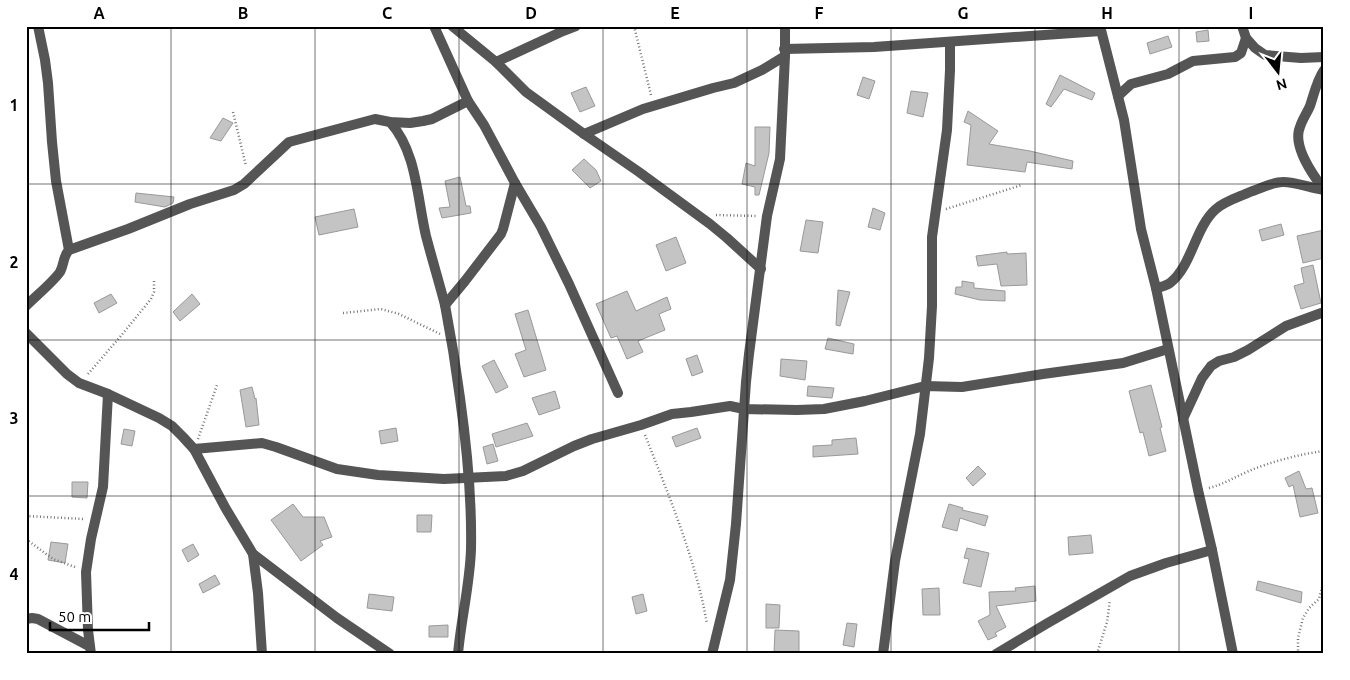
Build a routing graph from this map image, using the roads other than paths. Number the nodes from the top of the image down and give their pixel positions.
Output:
1 (38, 26) edge
2 (434, 26) edge
3 (452, 26) edge
4 (576, 26) edge
5 (785, 26) edge
6 (1242, 26) edge
7 (1100, 28) edge
8 (1246, 38) junction
9 (950, 42) junction
10 (785, 53) junction
11 (1324, 57) edge
12 (496, 62) junction
13 (1324, 70) edge
14 (1118, 96) junction
15 (468, 101) junction
16 (390, 122) junction
17 (584, 134) junction
18 (515, 183) junction
19 (1324, 190) edge
20 (69, 250) junction
21 (761, 269) junction
22 (1156, 288) junction
23 (444, 305) junction
24 (26, 306) edge
25 (1324, 312) edge
26 (26, 333) edge
27 (1168, 349) junction
28 (925, 386) junction
29 (618, 393) dead end
30 (108, 394) junction
31 (744, 409) junction
32 (1183, 419) junction
33 (194, 450) junction
34 (469, 478) junction
35 (1212, 550) junction
36 (253, 554) junction
37 (26, 619) edge
38 (90, 650) edge
39 (262, 654) edge
40 (390, 654) edge
41 (458, 654) edge
42 (712, 654) edge
43 (883, 654) edge
44 (996, 654) edge
45 (1233, 654) edge

1 - 20 street
2 - 15 street
3 - 12 street
4 - 12 street
5 - 10 street
6 - 8 street
7 - 9 street
7 - 14 street
8 - 11 street
8 - 14 street
9 - 10 street
9 - 28 street
10 - 17 street
10 - 21 street
12 - 17 street
13 - 19 street
14 - 22 street
15 - 16 street
15 - 18 street
16 - 20 street
16 - 23 street
17 - 21 street
18 - 23 street
18 - 29 street
19 - 22 street
20 - 24 street
21 - 31 street
22 - 27 street
23 - 34 street
25 - 32 street
26 - 30 street
27 - 28 street
27 - 32 street
28 - 31 street
28 - 43 street
30 - 33 street
30 - 38 street
31 - 34 street
31 - 42 street
32 - 35 street
33 - 34 street
33 - 36 street
34 - 41 street
35 - 44 street
35 - 45 street
36 - 39 street
36 - 40 street
37 - 38 street

